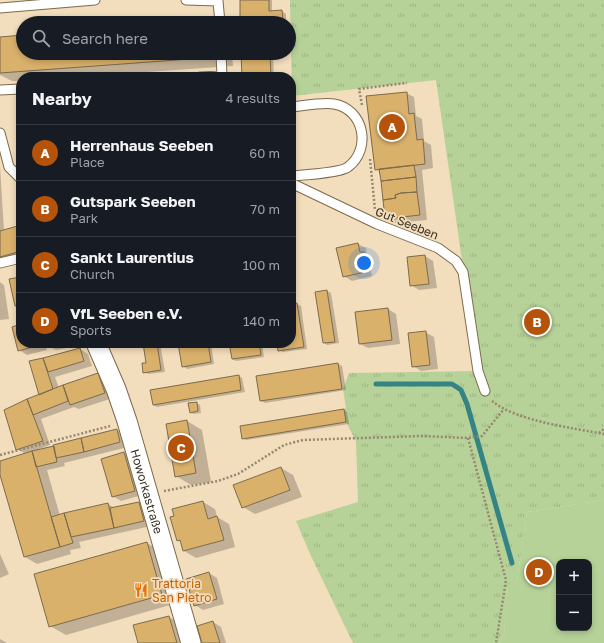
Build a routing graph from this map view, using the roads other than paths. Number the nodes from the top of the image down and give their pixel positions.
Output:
1 (95, 0) edge
2 (191, 0) edge
3 (219, 0) edge
4 (0, 8) edge
5 (220, 16) edge
6 (221, 60) edge
7 (222, 72) edge
8 (16, 89) edge
9 (0, 90) edge
10 (296, 107) edge
11 (0, 134) edge
12 (16, 174) edge
13 (296, 175) edge
14 (296, 185) edge
15 (16, 259) edge
16 (0, 263) edge
17 (98, 348) edge
18 (485, 391) dead end
19 (191, 643) edge

1 - 4 lane
2 - 3 lane
3 - 5 lane
6 - 7 lane
8 - 9 lane
10 - 13 lane
11 - 12 lane
14 - 18 lane, Gut Seeben
15 - 16 lane
17 - 19 street, Howorkastraße

